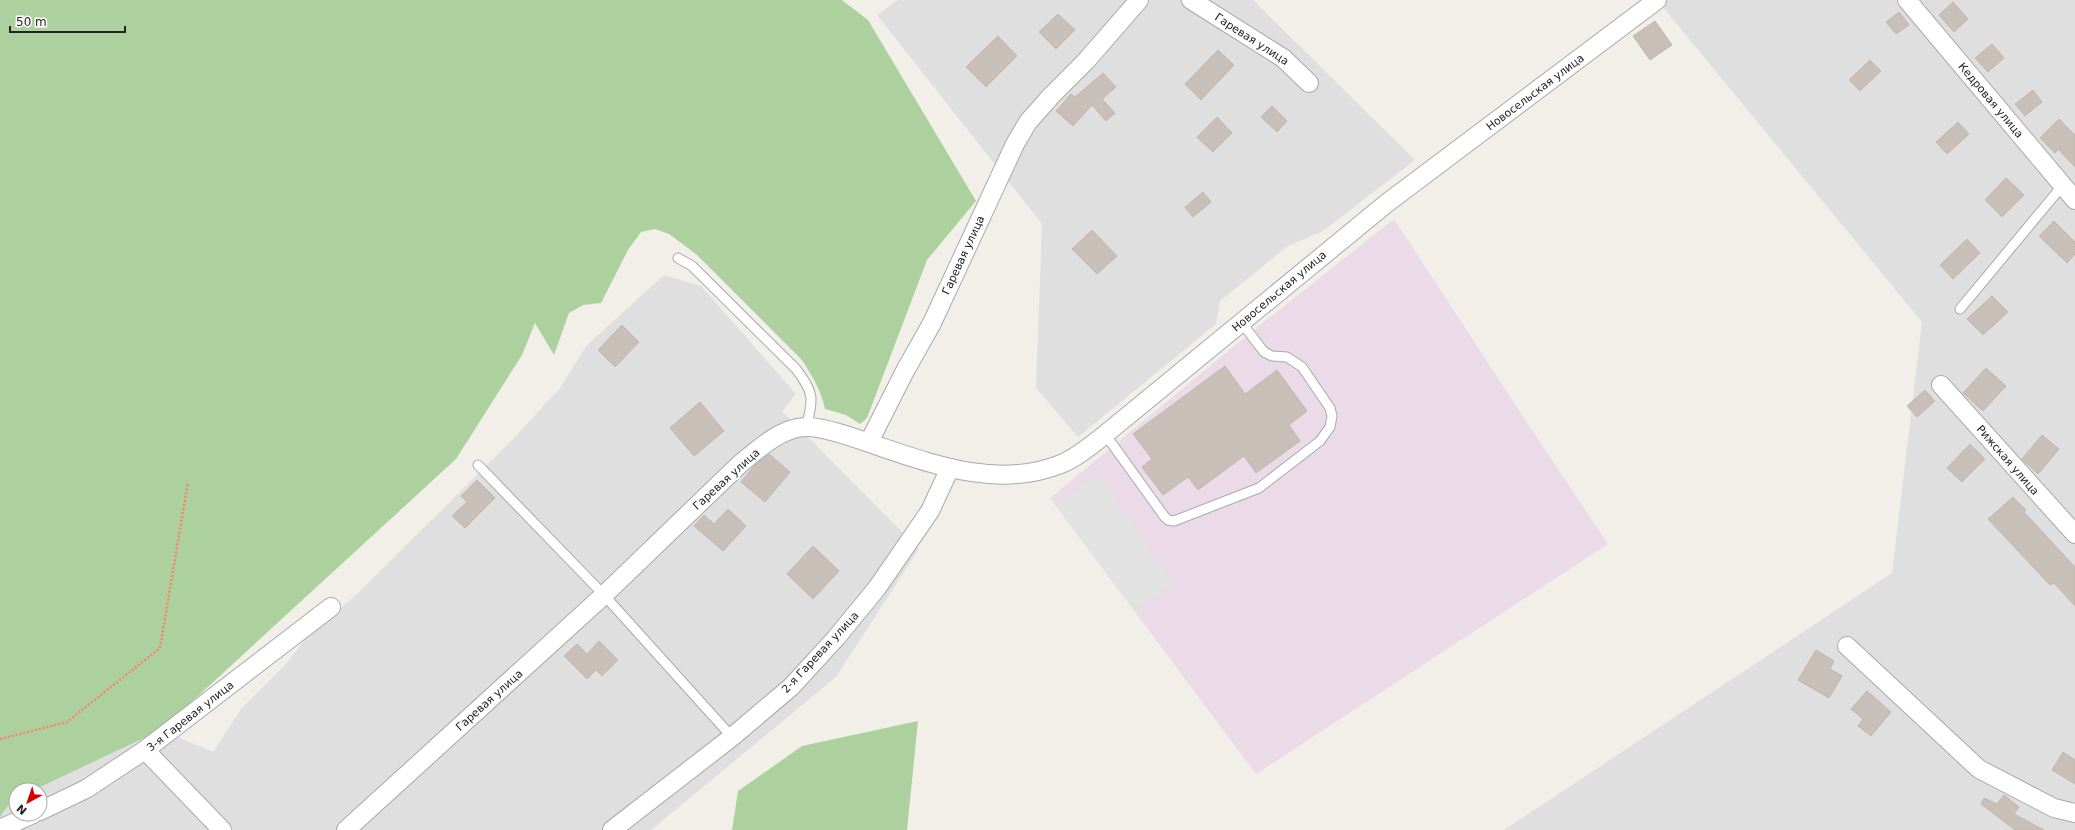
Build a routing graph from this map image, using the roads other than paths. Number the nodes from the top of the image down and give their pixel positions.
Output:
1 (1139, 0) edge
2 (1191, 0) edge
3 (1657, 0) edge
4 (1907, 0) edge
5 (1309, 83) dead end
6 (2063, 185) junction
7 (2075, 200) edge
8 (678, 258) dead end
9 (1960, 309) dead end
10 (1241, 322) junction
11 (1941, 385) dead end
12 (806, 427) junction
13 (1105, 434) junction
14 (868, 442) junction
15 (478, 465) dead end
16 (950, 468) junction
17 (2075, 534) edge
18 (604, 595) junction
19 (331, 607) dead end
20 (1847, 646) dead end
21 (732, 737) junction
22 (145, 750) junction
23 (48, 807) edge
24 (2075, 813) edge
25 (15, 822) edge
26 (0, 829) edge
27 (222, 830) edge
28 (346, 830) edge
29 (612, 830) edge

1 - 14 street, Гаревая улица
2 - 5 street, Гаревая улица
3 - 10 street, Новосельская улица
4 - 6 street, Кедровая улица
6 - 7 street, Кедровая улица
6 - 9 lane
8 - 12 lane
10 - 13 street, Новосельская улица
10 - 13 lane
11 - 17 street, Рижская улица
12 - 14 street, Гаревая улица
12 - 18 street, Гаревая улица
13 - 16 street, Новосельская улица
14 - 16 street, Новосельская улица
15 - 18 lane
16 - 21 street, 2-я Гаревая улица
18 - 21 lane
18 - 28 street, Гаревая улица
19 - 22 street, 3-я Гаревая улица
20 - 24 street
21 - 29 street, 2-я Гаревая улица
22 - 23 street, 3-я Гаревая улица
22 - 27 street
25 - 26 street

